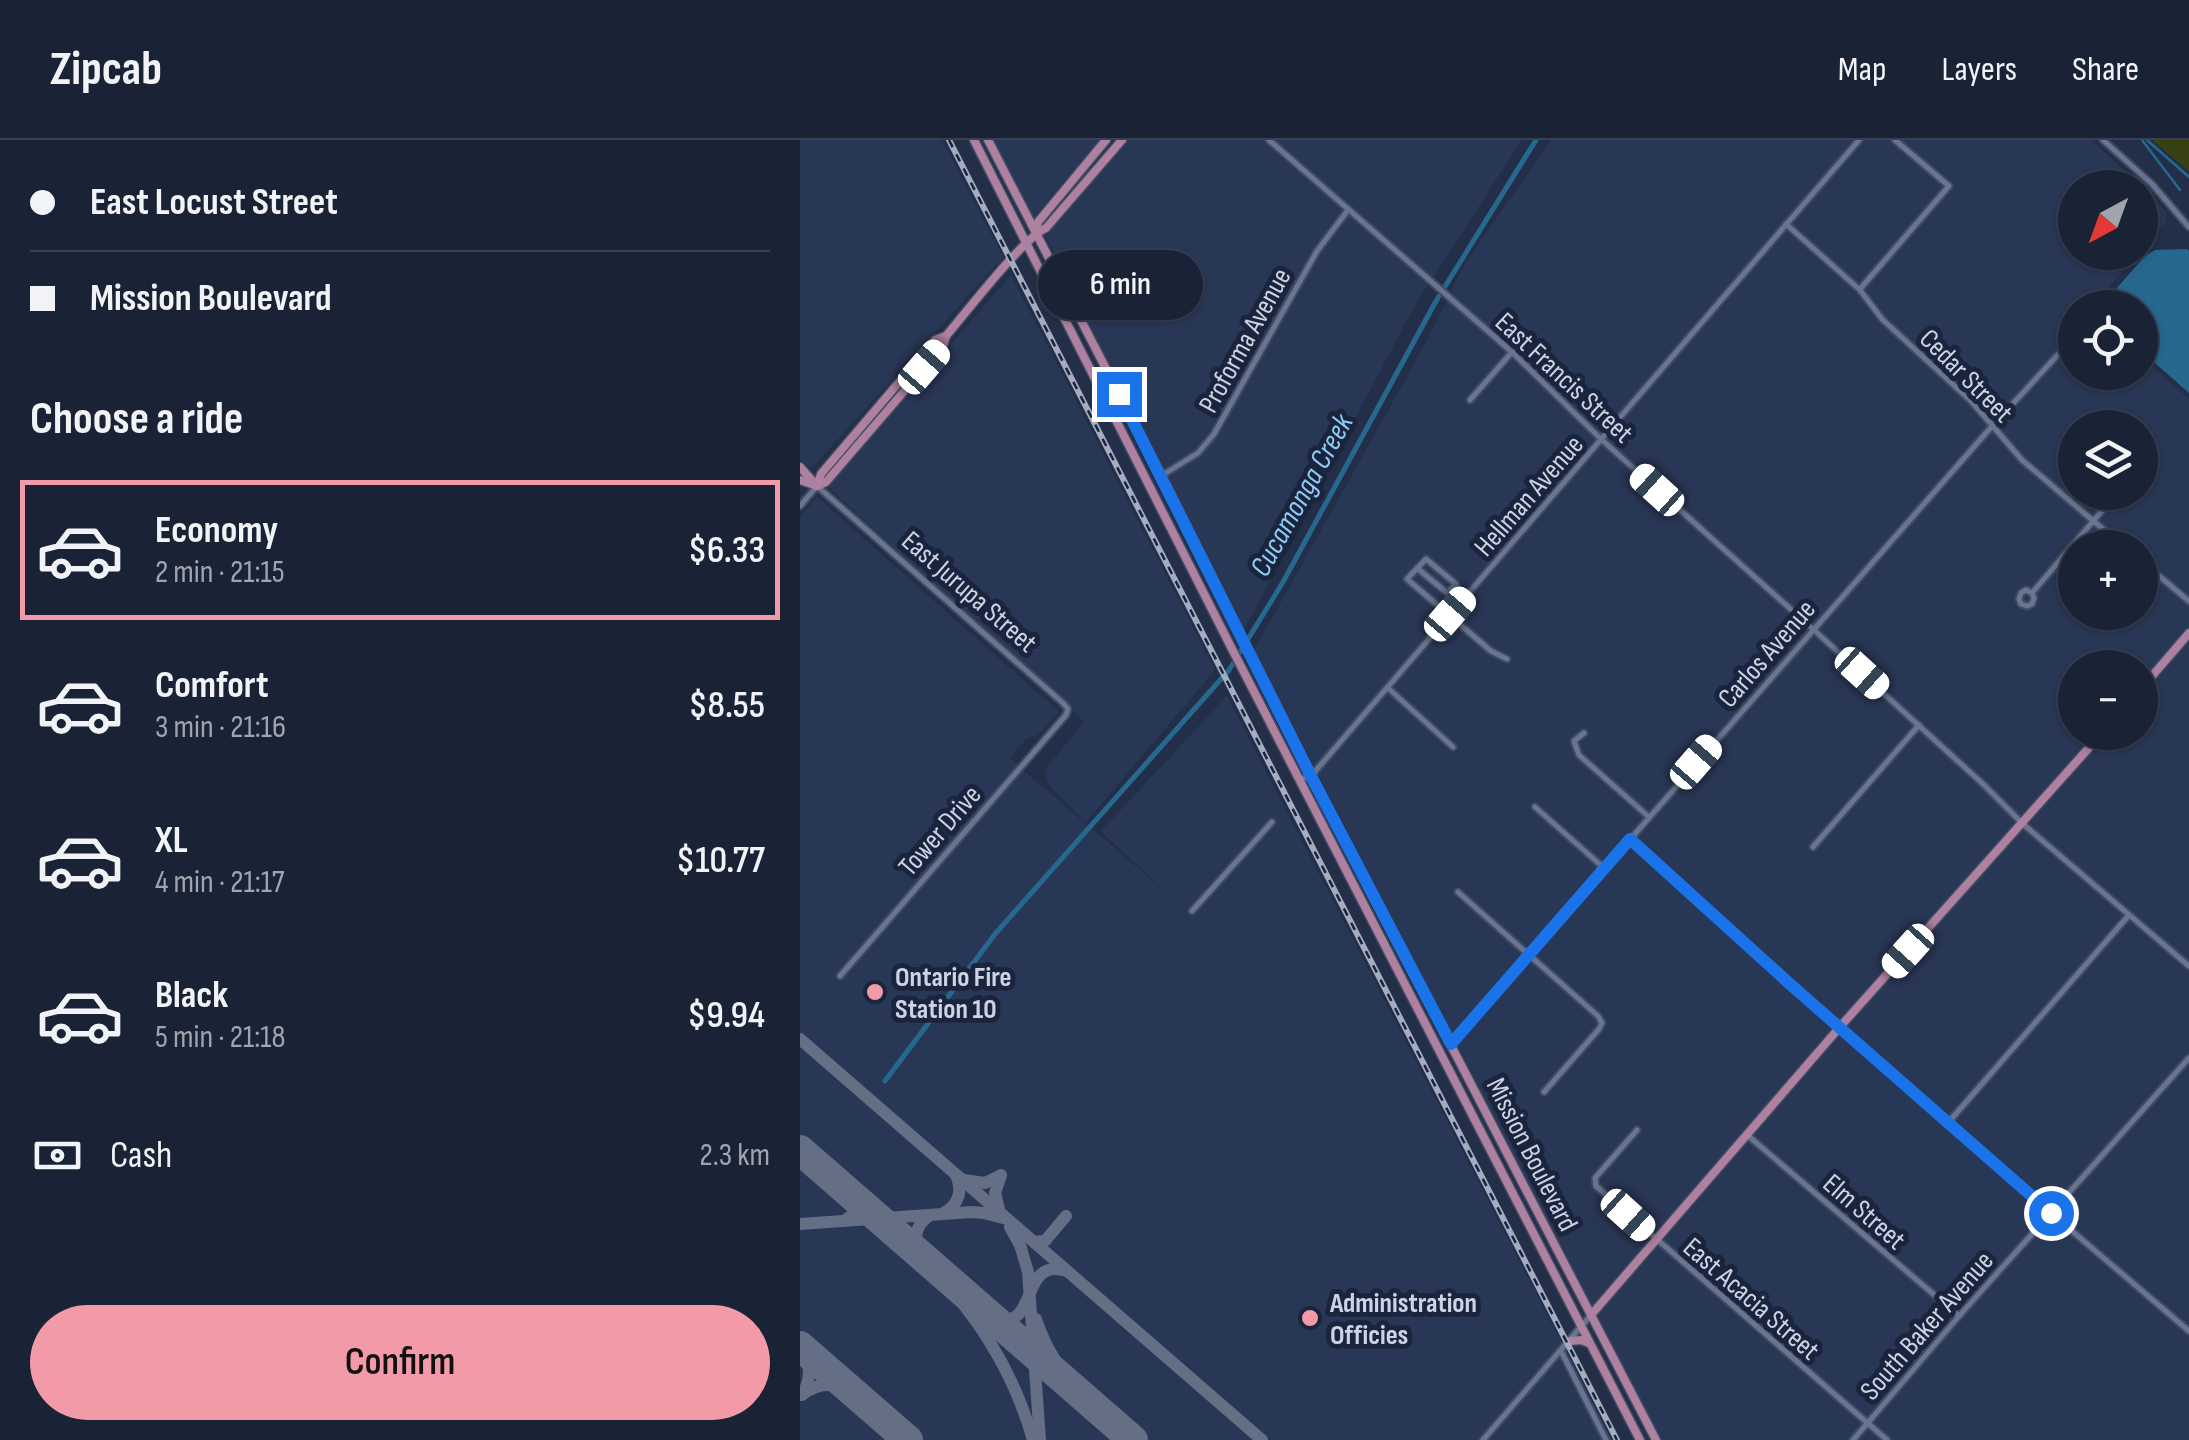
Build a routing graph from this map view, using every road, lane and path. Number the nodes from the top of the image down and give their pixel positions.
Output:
1 (974, 140) edge
2 (988, 140) edge
3 (1106, 140) edge
4 (1122, 140) edge
5 (1269, 140) edge
6 (1859, 140) edge
7 (1895, 140) edge
8 (2103, 140) edge
9 (1024, 208) junction
10 (1348, 210) junction
11 (1045, 213) junction
12 (1786, 224) junction
13 (2189, 228) edge
14 (1036, 232) junction
15 (1027, 243) junction
16 (1014, 258) junction
17 (1044, 276) junction
18 (1860, 290) junction
19 (946, 336) junction
20 (1512, 352) junction
21 (2058, 355) edge
22 (1470, 400) dead end
23 (866, 421) junction
24 (1992, 427) junction
25 (1602, 440) junction
26 (858, 444) junction
27 (800, 467) edge
28 (1161, 476) junction
29 (800, 480) edge
30 (817, 486) junction
31 (800, 506) edge
32 (2102, 510) edge
33 (2093, 521) junction
34 (2104, 530) edge
35 (1417, 568) junction
36 (2158, 575) edge
37 (2032, 592) dead end
38 (2189, 601) edge
39 (1450, 614) junction
40 (1814, 630) junction
41 (2189, 633) edge
42 (1506, 659) dead end
43 (2158, 669) edge
44 (1388, 688) junction
45 (1068, 710) joint
46 (1919, 725) junction
47 (1584, 734) dead end
48 (1456, 749) dead end
49 (2087, 750) edge
50 (1311, 776) junction
51 (1301, 780) junction
52 (1534, 807) dead end
53 (1649, 816) junction
54 (1272, 822) dead end
55 (2023, 824) junction
56 (1630, 839) junction
57 (1813, 847) dead end
58 (1604, 868) junction
59 (1458, 892) dead end
60 (1192, 911) dead end
61 (2129, 915) junction
62 (1528, 956) junction
63 (2189, 966) edge
64 (840, 976) dead end
65 (1840, 1028) junction
66 (1451, 1044) junction
67 (2189, 1058) edge
68 (1544, 1092) dead end
69 (1947, 1124) junction
70 (1637, 1130) dead end
71 (1746, 1134) junction
72 (2051, 1213) junction
73 (1654, 1239) junction
74 (1590, 1315) junction
75 (1959, 1316) junction
76 (1582, 1326) junction
77 (2189, 1331) edge
78 (1570, 1341) junction
79 (1592, 1346) junction
80 (1561, 1351) junction
81 (1868, 1423) junction
82 (1483, 1440) edge
83 (1606, 1440) edge
84 (1640, 1440) edge
85 (1656, 1440) edge
86 (1852, 1440) edge
87 (1888, 1440) edge

1 - 15 main road, Mission Boulevard
2 - 9 main road, Mission Boulevard
3 - 11 main road
4 - 14 main road
5 - 10 street, East Francis Street
6 - 12 street, Hellman Avenue
7 - 18 street
8 - 13 street
9 - 11 main road
9 - 14 main road, Mission Boulevard
10 - 20 street, East Francis Street
10 - 28 street, Proforma Avenue
11 - 14 main road
12 - 18 street, Cedar Street
12 - 25 street, Hellman Avenue
14 - 15 main road
14 - 28 main road, Mission Boulevard
15 - 16 main road
15 - 17 main road, Mission Boulevard
16 - 17 main road
16 - 19 main road
17 - 51 main road, Mission Boulevard
18 - 24 street, Cedar Street
19 - 23 main road
19 - 26 main road
20 - 22 street
20 - 25 street, East Francis Street
21 - 24 street, Carlos Avenue
23 - 26 main road
23 - 30 main road
24 - 33 street, Cedar Street
24 - 40 street, Carlos Avenue
25 - 39 street, Hellman Avenue
25 - 40 street, East Francis Street
26 - 30 main road
27 - 30 main road
28 - 50 main road, Mission Boulevard
29 - 30 main road
30 - 31 street
30 - 45 street, East Jurupa Street
32 - 33 street
33 - 34 street, Cedar Street
33 - 37 street
35 - 35 street
35 - 39 street
36 - 38 street
39 - 42 street
39 - 44 street, Hellman Avenue
40 - 46 street, East Francis Street
40 - 53 street, Carlos Avenue
41 - 43 main road
44 - 48 street
44 - 50 street, Hellman Avenue
45 - 64 street, Tower Drive
46 - 55 street, East Francis Street
46 - 57 street
47 - 53 street
49 - 55 main road
50 - 51 street, Hellman Avenue
50 - 66 main road, Mission Boulevard
51 - 76 main road, Mission Boulevard
52 - 58 street
53 - 56 street, Carlos Avenue
54 - 60 street
55 - 61 street, East Francis Street
55 - 65 main road
56 - 58 street, Carlos Avenue
56 - 65 street
58 - 62 street, Carlos Avenue
59 - 62 street
61 - 63 street, East Francis Street
61 - 69 street
62 - 66 street, Carlos Avenue
62 - 68 street
65 - 69 street
65 - 71 main road
66 - 74 main road, Mission Boulevard
67 - 72 street, South Baker Avenue
69 - 72 street
70 - 73 street, East Acacia Street
71 - 73 main road
71 - 75 street, Elm Street
72 - 75 street, South Baker Avenue
72 - 77 street
73 - 74 main road
73 - 81 street, East Acacia Street
74 - 76 street
74 - 85 main road, Mission Boulevard
75 - 81 street, South Baker Avenue
76 - 78 street
76 - 79 main road, Mission Boulevard
78 - 79 main road
78 - 80 street
79 - 84 main road, Mission Boulevard
80 - 82 street
80 - 83 street
81 - 86 street, South Baker Avenue
81 - 87 street, East Acacia Street

